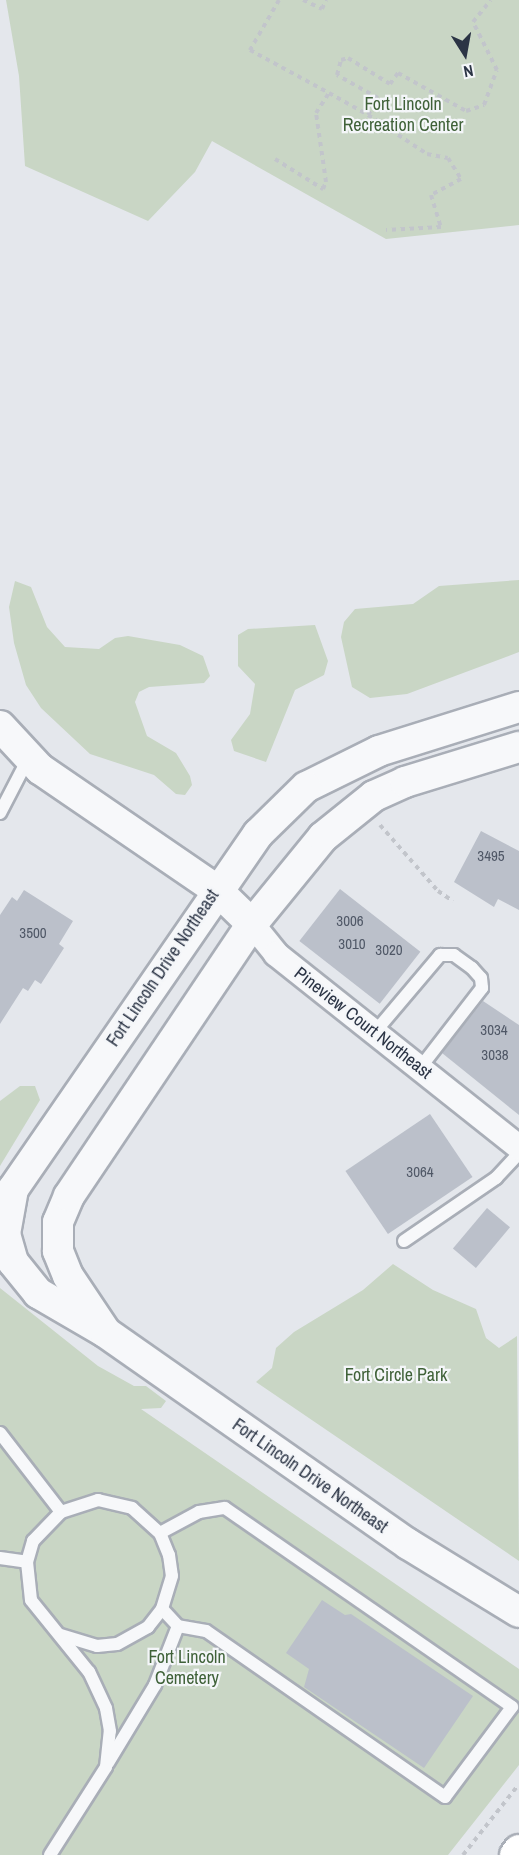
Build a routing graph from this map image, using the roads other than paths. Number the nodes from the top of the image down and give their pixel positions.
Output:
1 (519, 707) edge
2 (0, 726) edge
3 (519, 747) edge
4 (28, 759) junction
5 (0, 813) edge
6 (217, 890) junction
7 (252, 924) junction
8 (375, 1032) junction
9 (420, 1068) junction
10 (519, 1147) edge
11 (519, 1153) edge
12 (404, 1241) dead end
13 (105, 1332) junction
14 (0, 1433) edge
15 (61, 1512) junction
16 (160, 1533) junction
17 (0, 1558) edge
18 (27, 1562) junction
19 (162, 1609) junction
20 (519, 1612) edge
21 (178, 1626) junction
22 (60, 1635) junction
23 (106, 1767) junction
24 (519, 1851) edge
25 (50, 1855) edge
26 (516, 1855) edge

1 - 6 street, Fort Lincoln Drive Northeast
2 - 4 street, Pineview Court Northeast
3 - 7 street, Fort Lincoln Drive Northeast
4 - 5 lane
4 - 6 street, Pineview Court Northeast
6 - 7 street, Pineview Court Northeast
6 - 13 street, Fort Lincoln Drive Northeast
7 - 8 street, Pineview Court Northeast
7 - 13 street, Fort Lincoln Drive Northeast
8 - 9 street, Pineview Court Northeast
8 - 9 lane
9 - 10 street, Pineview Court Northeast
11 - 12 lane
13 - 20 street, Fort Lincoln Drive Northeast
14 - 15 lane
15 - 16 lane
15 - 18 lane
16 - 19 lane
16 - 21 lane
17 - 18 lane
18 - 22 lane
19 - 21 lane
19 - 22 lane
21 - 23 lane
22 - 23 lane
23 - 25 lane
24 - 26 main road

